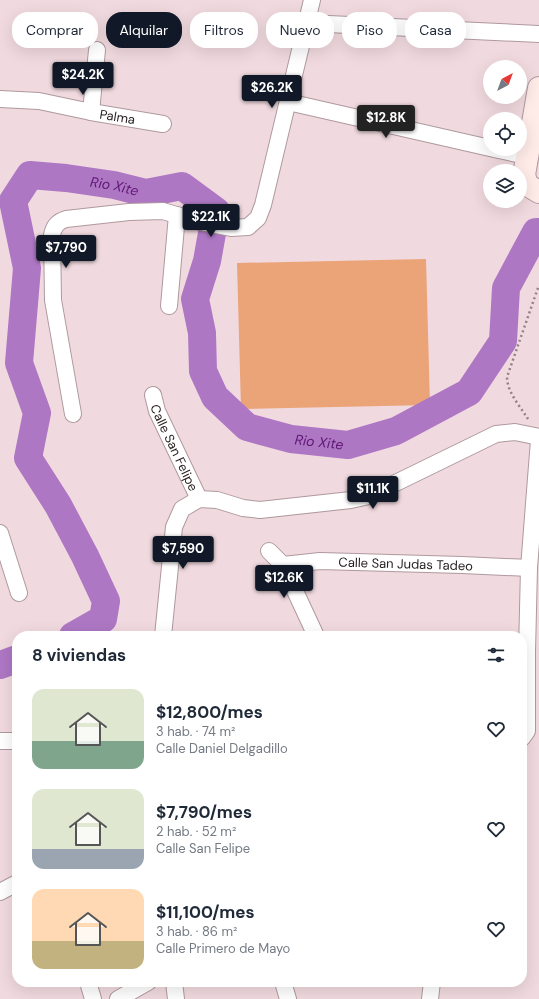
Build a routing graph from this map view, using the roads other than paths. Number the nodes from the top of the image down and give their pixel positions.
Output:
1 (312, 0) edge
2 (310, 12) edge
3 (334, 25) edge
4 (539, 34) edge
5 (301, 48) edge
6 (97, 50) dead end
7 (539, 88) edge
8 (0, 99) edge
9 (288, 102) junction
10 (91, 112) junction
11 (163, 124) dead end
12 (483, 146) edge
13 (527, 156) joint
14 (533, 188) edge
15 (177, 215) junction
16 (169, 306) dead end
17 (153, 395) dead end
18 (73, 414) dead end
19 (535, 430) edge
20 (539, 440) edge
21 (199, 499) junction
22 (0, 533) edge
23 (269, 551) dead end
24 (283, 565) junction
25 (529, 568) junction
26 (19, 593) dead end
27 (164, 631) edge
28 (314, 631) edge
29 (525, 631) edge
30 (0, 741) edge
31 (12, 741) edge
32 (12, 886) edge
33 (0, 892) edge
34 (89, 987) edge
35 (138, 987) edge
36 (175, 987) edge
37 (284, 987) edge
38 (431, 987) edge
39 (93, 999) edge
40 (118, 999) edge
41 (176, 999) edge
42 (288, 999) edge
43 (430, 999) edge

1 - 2 street
3 - 4 street
5 - 9 street
6 - 10 street
7 - 13 street
8 - 10 street, Palma
9 - 12 street
9 - 15 street
10 - 11 street, Palma
13 - 14 street
15 - 16 street
15 - 18 street
17 - 21 street, Calle San Felipe
19 - 21 street
20 - 25 street
21 - 27 street
22 - 26 street
23 - 24 street
24 - 25 street, Calle San Judas Tadeo
24 - 28 street
25 - 29 street
30 - 31 street
32 - 33 street
34 - 39 street
35 - 40 street
36 - 41 street
37 - 42 street
38 - 43 street

